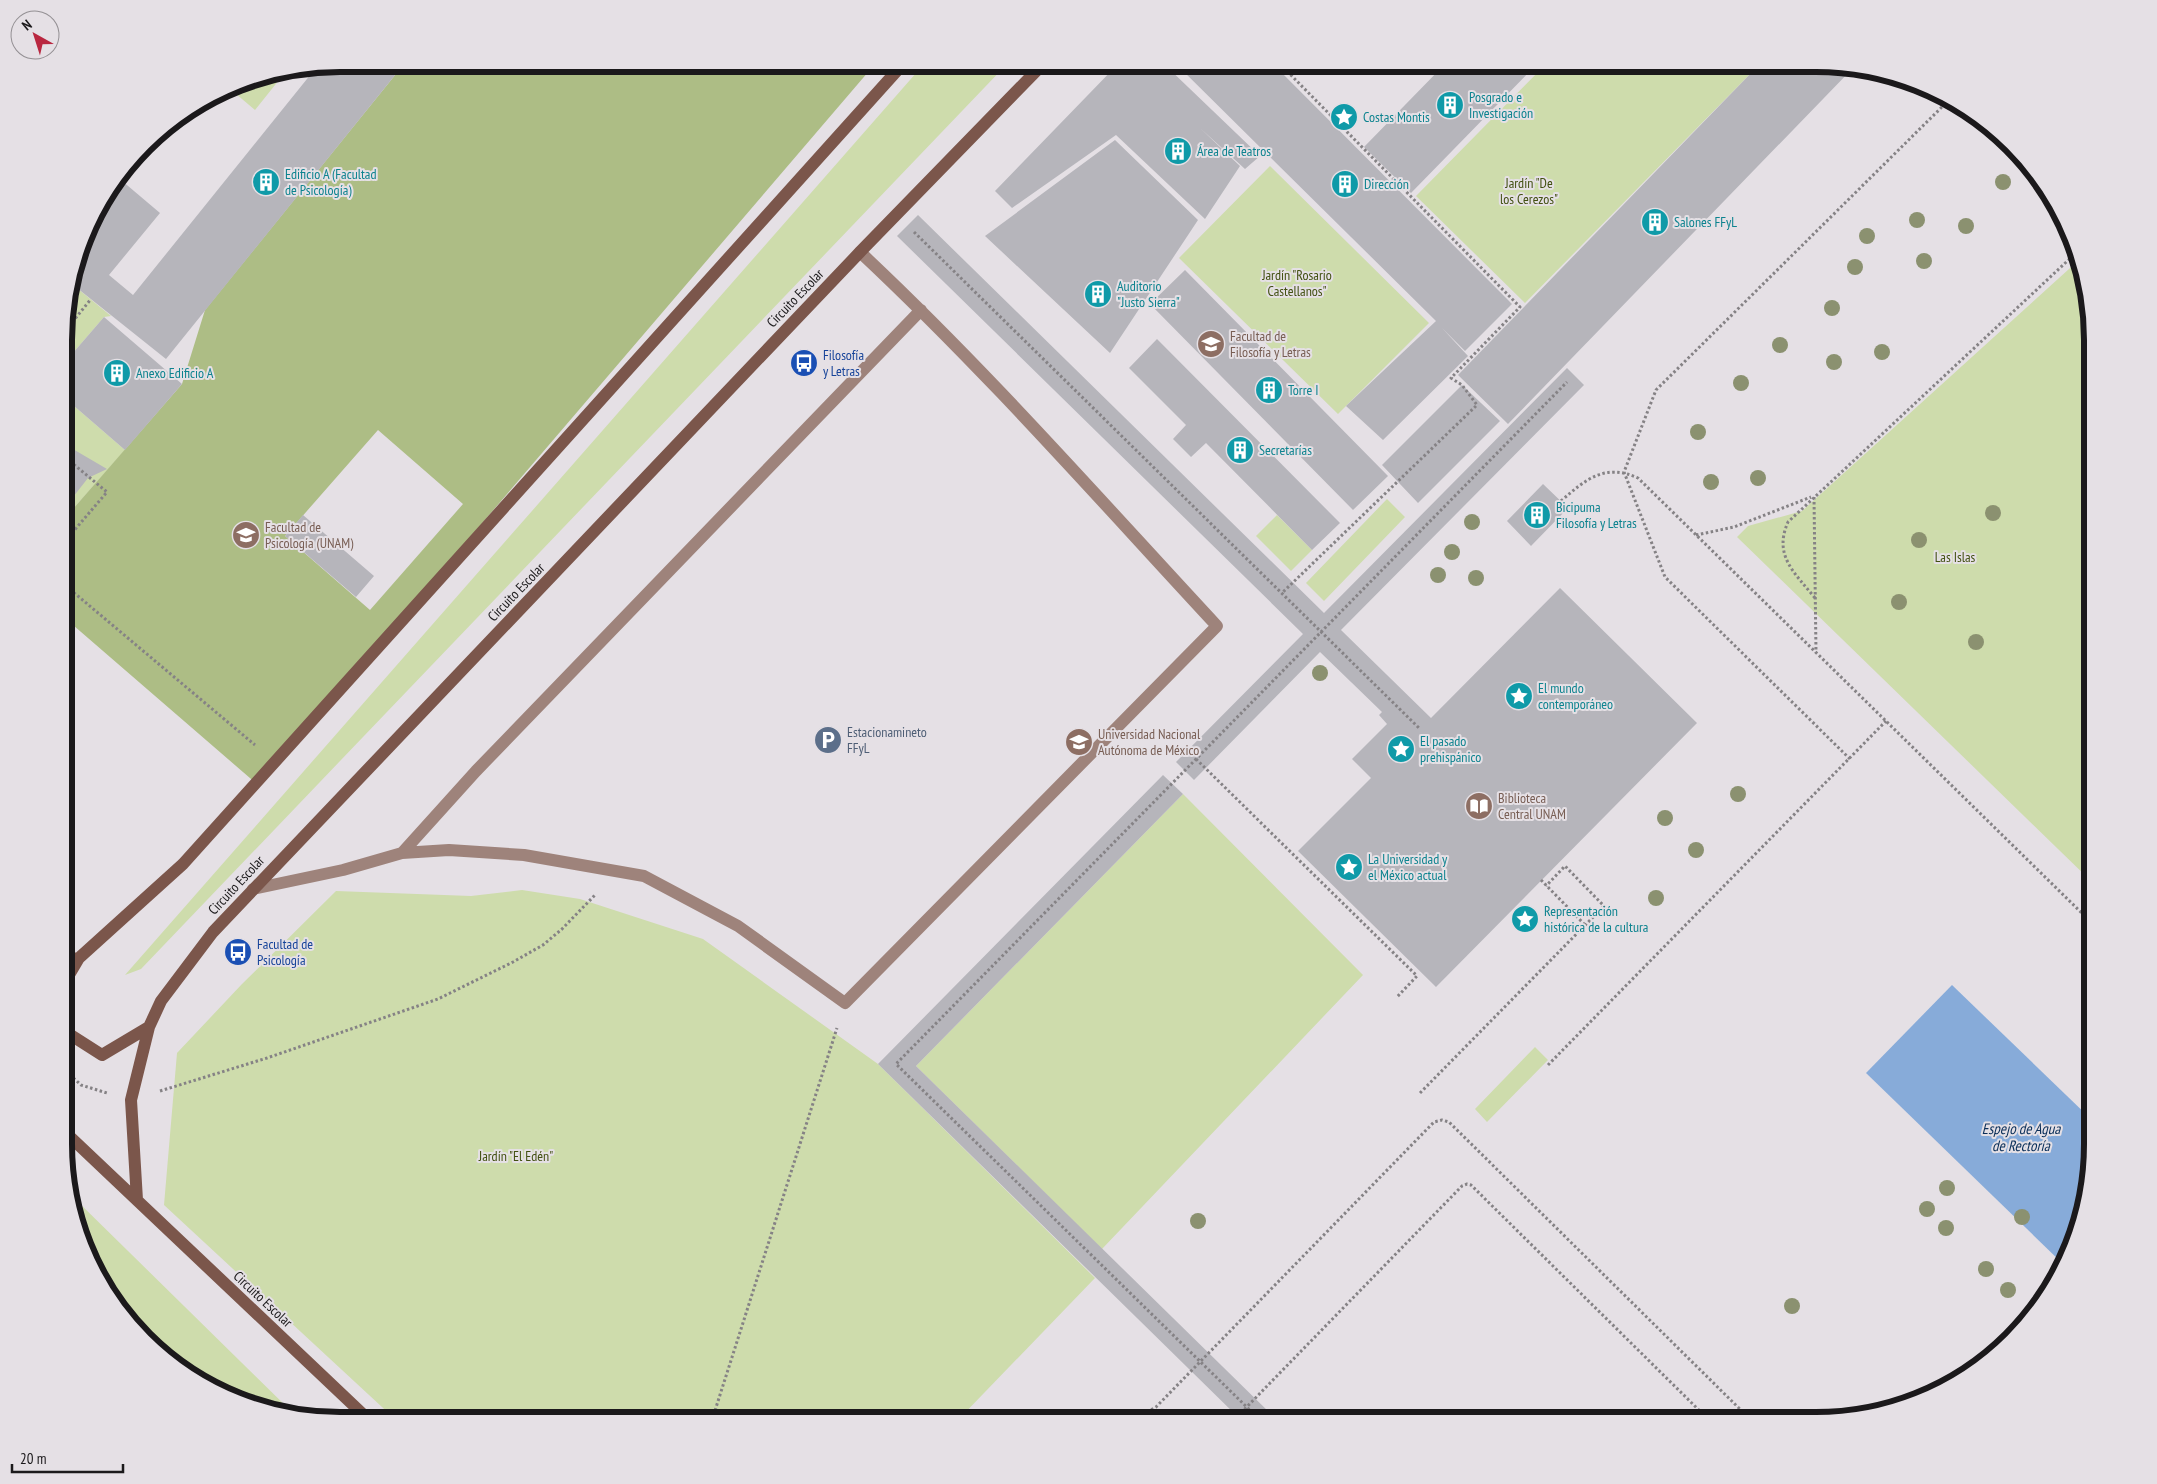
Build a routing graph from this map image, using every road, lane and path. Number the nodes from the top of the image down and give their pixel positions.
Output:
1 (896, 72) edge
2 (1035, 72) edge
3 (1288, 72) edge
4 (1944, 105) edge
5 (913, 232) dead end
6 (860, 252) junction
7 (2071, 258) edge
8 (91, 299) dead end
9 (921, 310) junction
10 (73, 321) edge
11 (1567, 382) dead end
12 (72, 463) edge
13 (1624, 472) junction
14 (1814, 496) junction
15 (1561, 501) dead end
16 (72, 533) edge
17 (1696, 535) junction
18 (72, 591) edge
19 (1282, 594) junction
20 (1815, 598) junction
21 (1322, 632) junction
22 (1816, 652) junction
23 (1886, 721) junction
24 (234, 727) dead end
25 (1420, 729) dead end
26 (1196, 759) junction
27 (1850, 759) junction
28 (402, 853) junction
29 (618, 872) junction
30 (1541, 880) dead end
31 (1546, 886) junction
32 (253, 889) junction
33 (2084, 915) edge
34 (1585, 925) junction
35 (73, 959) edge
36 (1397, 997) dead end
37 (844, 1003) junction
38 (149, 1027) junction
39 (72, 1036) edge
40 (1548, 1064) dead end
41 (72, 1077) edge
42 (81, 1085) dead end
43 (1420, 1093) dead end
44 (131, 1100) junction
45 (72, 1139) edge
46 (137, 1200) junction
47 (1200, 1362) junction
48 (1247, 1407) junction
49 (361, 1412) edge
50 (715, 1412) edge
51 (1148, 1412) edge
52 (1242, 1412) edge
53 (1252, 1412) edge
54 (1701, 1412) edge
55 (1743, 1412) edge

1 - 35 street
2 - 6 street, Circuito Escolar
3 - 19 path
4 - 13 path
5 - 19 path
6 - 9 lane
6 - 32 street, Circuito Escolar
7 - 14 path
8 - 10 path
9 - 28 lane
9 - 37 lane
11 - 21 path
12 - 16 path
13 - 15 path
13 - 17 path
13 - 27 path
14 - 17 path
14 - 20 path
14 - 20 path
17 - 22 path
18 - 24 path
19 - 21 path
20 - 22 path
21 - 25 path
21 - 26 path
22 - 23 path
23 - 27 path
23 - 33 path
26 - 36 path
26 - 47 path
27 - 40 path
28 - 29 lane
28 - 32 lane
29 - 37 lane
29 - 44 path
30 - 31 path
31 - 34 path
31 - 34 path
32 - 38 street, Circuito Escolar
34 - 43 path
37 - 50 path
38 - 39 street
38 - 44 street, Circuito Escolar
41 - 42 path
44 - 46 street, Circuito Escolar
45 - 46 street, Circuito Escolar
46 - 49 street, Circuito Escolar
47 - 48 path
47 - 51 path
47 - 55 path
48 - 52 path
48 - 53 path
48 - 54 path

